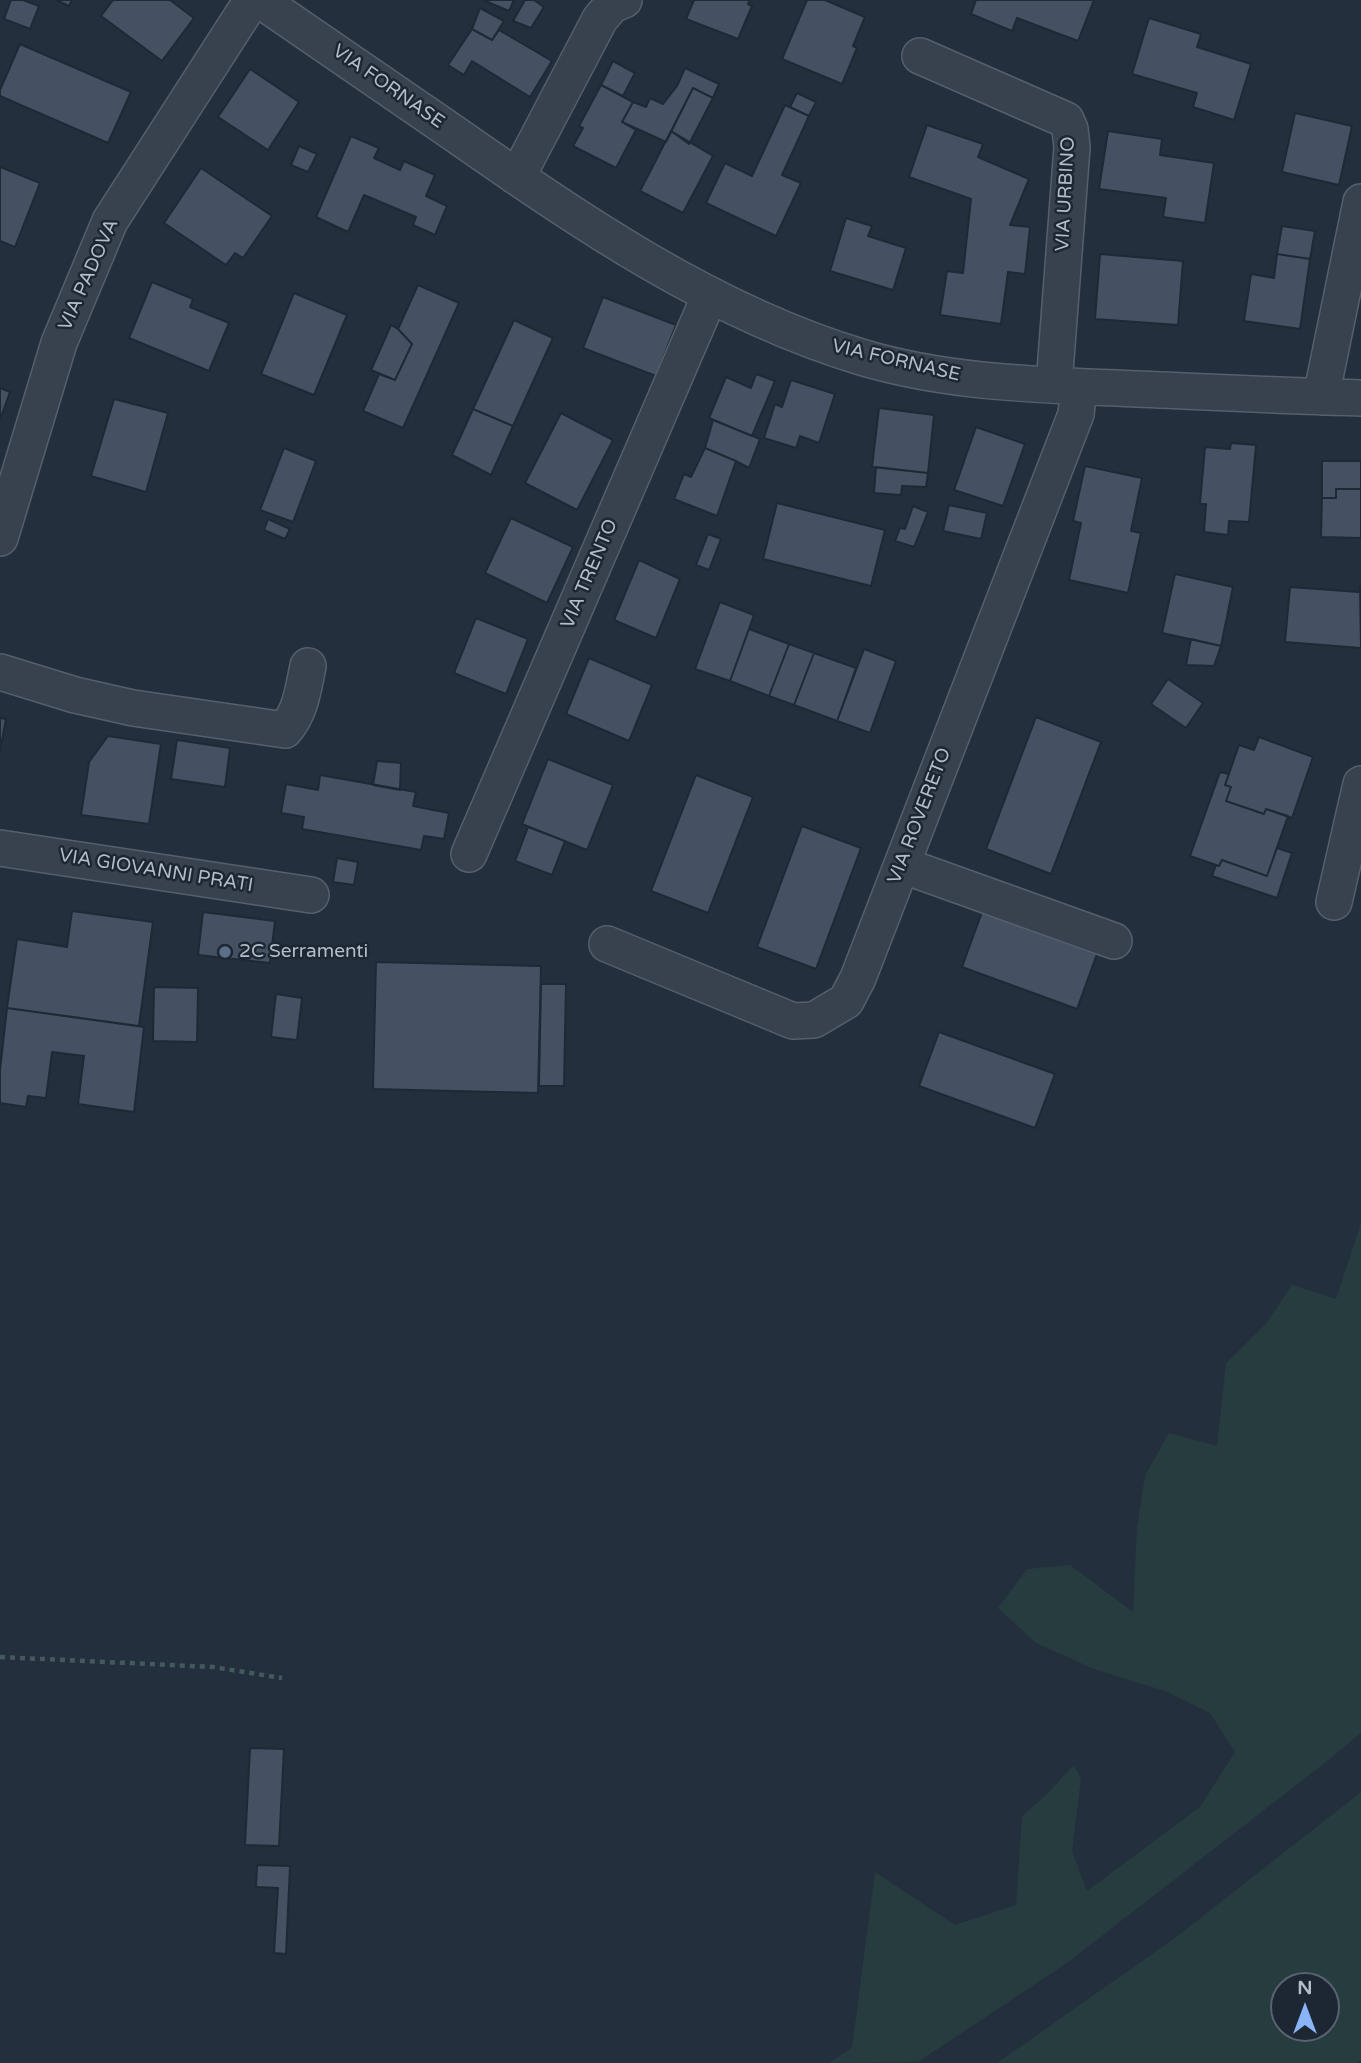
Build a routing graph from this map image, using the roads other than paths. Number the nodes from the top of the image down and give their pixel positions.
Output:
1 (252, 0) edge
2 (260, 0) edge
3 (624, 0) edge
4 (920, 56) dead end
5 (515, 176) junction
6 (1361, 202) edge
7 (710, 295) junction
8 (1066, 386) junction
9 (1321, 397) junction
10 (1361, 398) edge
11 (0, 538) edge
12 (308, 666) dead end
13 (0, 672) edge
14 (1361, 784) edge
15 (0, 848) edge
16 (469, 854) dead end
17 (902, 865) junction
18 (311, 895) dead end
19 (1334, 902) dead end
20 (1114, 941) dead end
21 (607, 944) dead end

1 - 11 street, VIA PADOVA
2 - 5 street, VIA FORNASE
3 - 5 street
4 - 8 street, VIA URBINO
5 - 7 street, VIA FORNASE
6 - 9 street
7 - 8 street, VIA FORNASE
7 - 16 street, VIA TRENTO
8 - 9 street, VIA FORNASE
8 - 17 street, VIA ROVERETO
9 - 10 street, VIA FORNASE
12 - 13 street
14 - 19 street
15 - 18 street, VIA GIOVANNI PRATI
17 - 20 street
17 - 21 street, VIA ROVERETO

